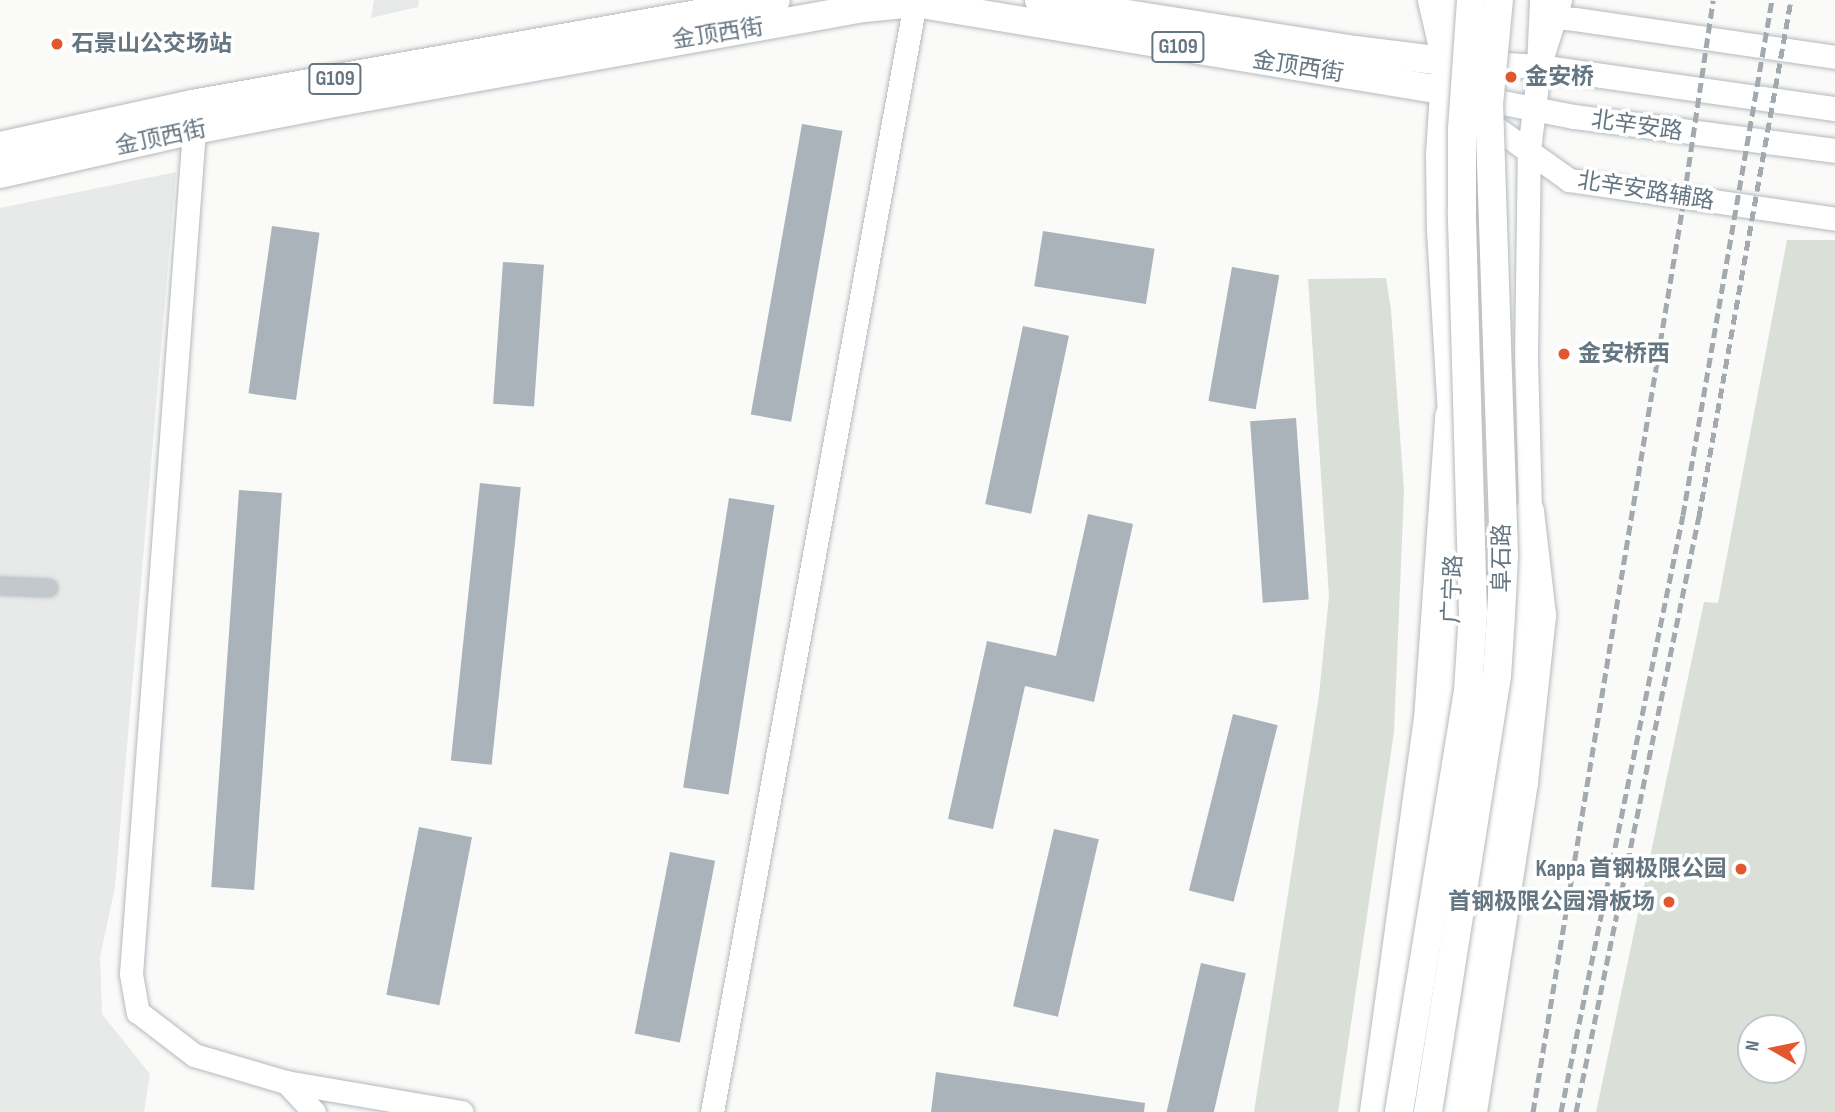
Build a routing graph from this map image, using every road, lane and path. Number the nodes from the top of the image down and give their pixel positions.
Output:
1 (776, 0) edge
2 (1039, 0) edge
3 (1429, 0) edge
4 (1446, 0) edge
5 (1463, 0) edge
6 (1471, 0) edge
7 (1499, 0) edge
8 (915, 3) junction
9 (1550, 10) edge
10 (1835, 57) edge
11 (1443, 61) junction
12 (1539, 67) junction
13 (1441, 90) junction
14 (1835, 109) edge
15 (1534, 110) junction
16 (194, 130) junction
17 (0, 146) edge
18 (1529, 150) junction
19 (1835, 151) edge
20 (0, 174) edge
21 (1835, 219) edge
22 (1449, 416) junction
23 (1530, 511) junction
24 (0, 586) edge
25 (49, 588) dead end
26 (286, 1082) junction
27 (314, 1112) edge
28 (461, 1112) edge
29 (712, 1112) edge
30 (1374, 1112) edge
31 (1384, 1112) edge
32 (1399, 1112) edge
33 (1428, 1112) edge
34 (1448, 1112) edge
35 (1473, 1112) edge

1 - 17 highway, 金顶西街 / G109
2 - 11 highway, 金顶西街 / G109
3 - 11 street, 广宁路
4 - 11 main road
5 - 11 main road
6 - 32 highway, 阜石路, bridge
7 - 33 highway, 阜石路, bridge
8 - 13 highway, 金顶西街 / G109
8 - 16 highway, 金顶西街 / G109
8 - 29 street
9 - 10 street
9 - 12 main road
11 - 12 main road, 北辛安路
11 - 13 street, 广宁路
12 - 14 main road, 北辛安路
12 - 15 street
13 - 15 main road, 北辛安路
13 - 18 street, 北辛安路辅路
13 - 22 street, 广宁路
15 - 18 street
15 - 19 main road, 北辛安路
16 - 20 highway, 金顶西街 / G109
16 - 26 street
18 - 21 street, 北辛安路辅路
18 - 23 street
22 - 30 highway
22 - 31 street, 广宁路
23 - 34 street
23 - 35 highway
24 - 25 street
26 - 27 street
26 - 28 street

